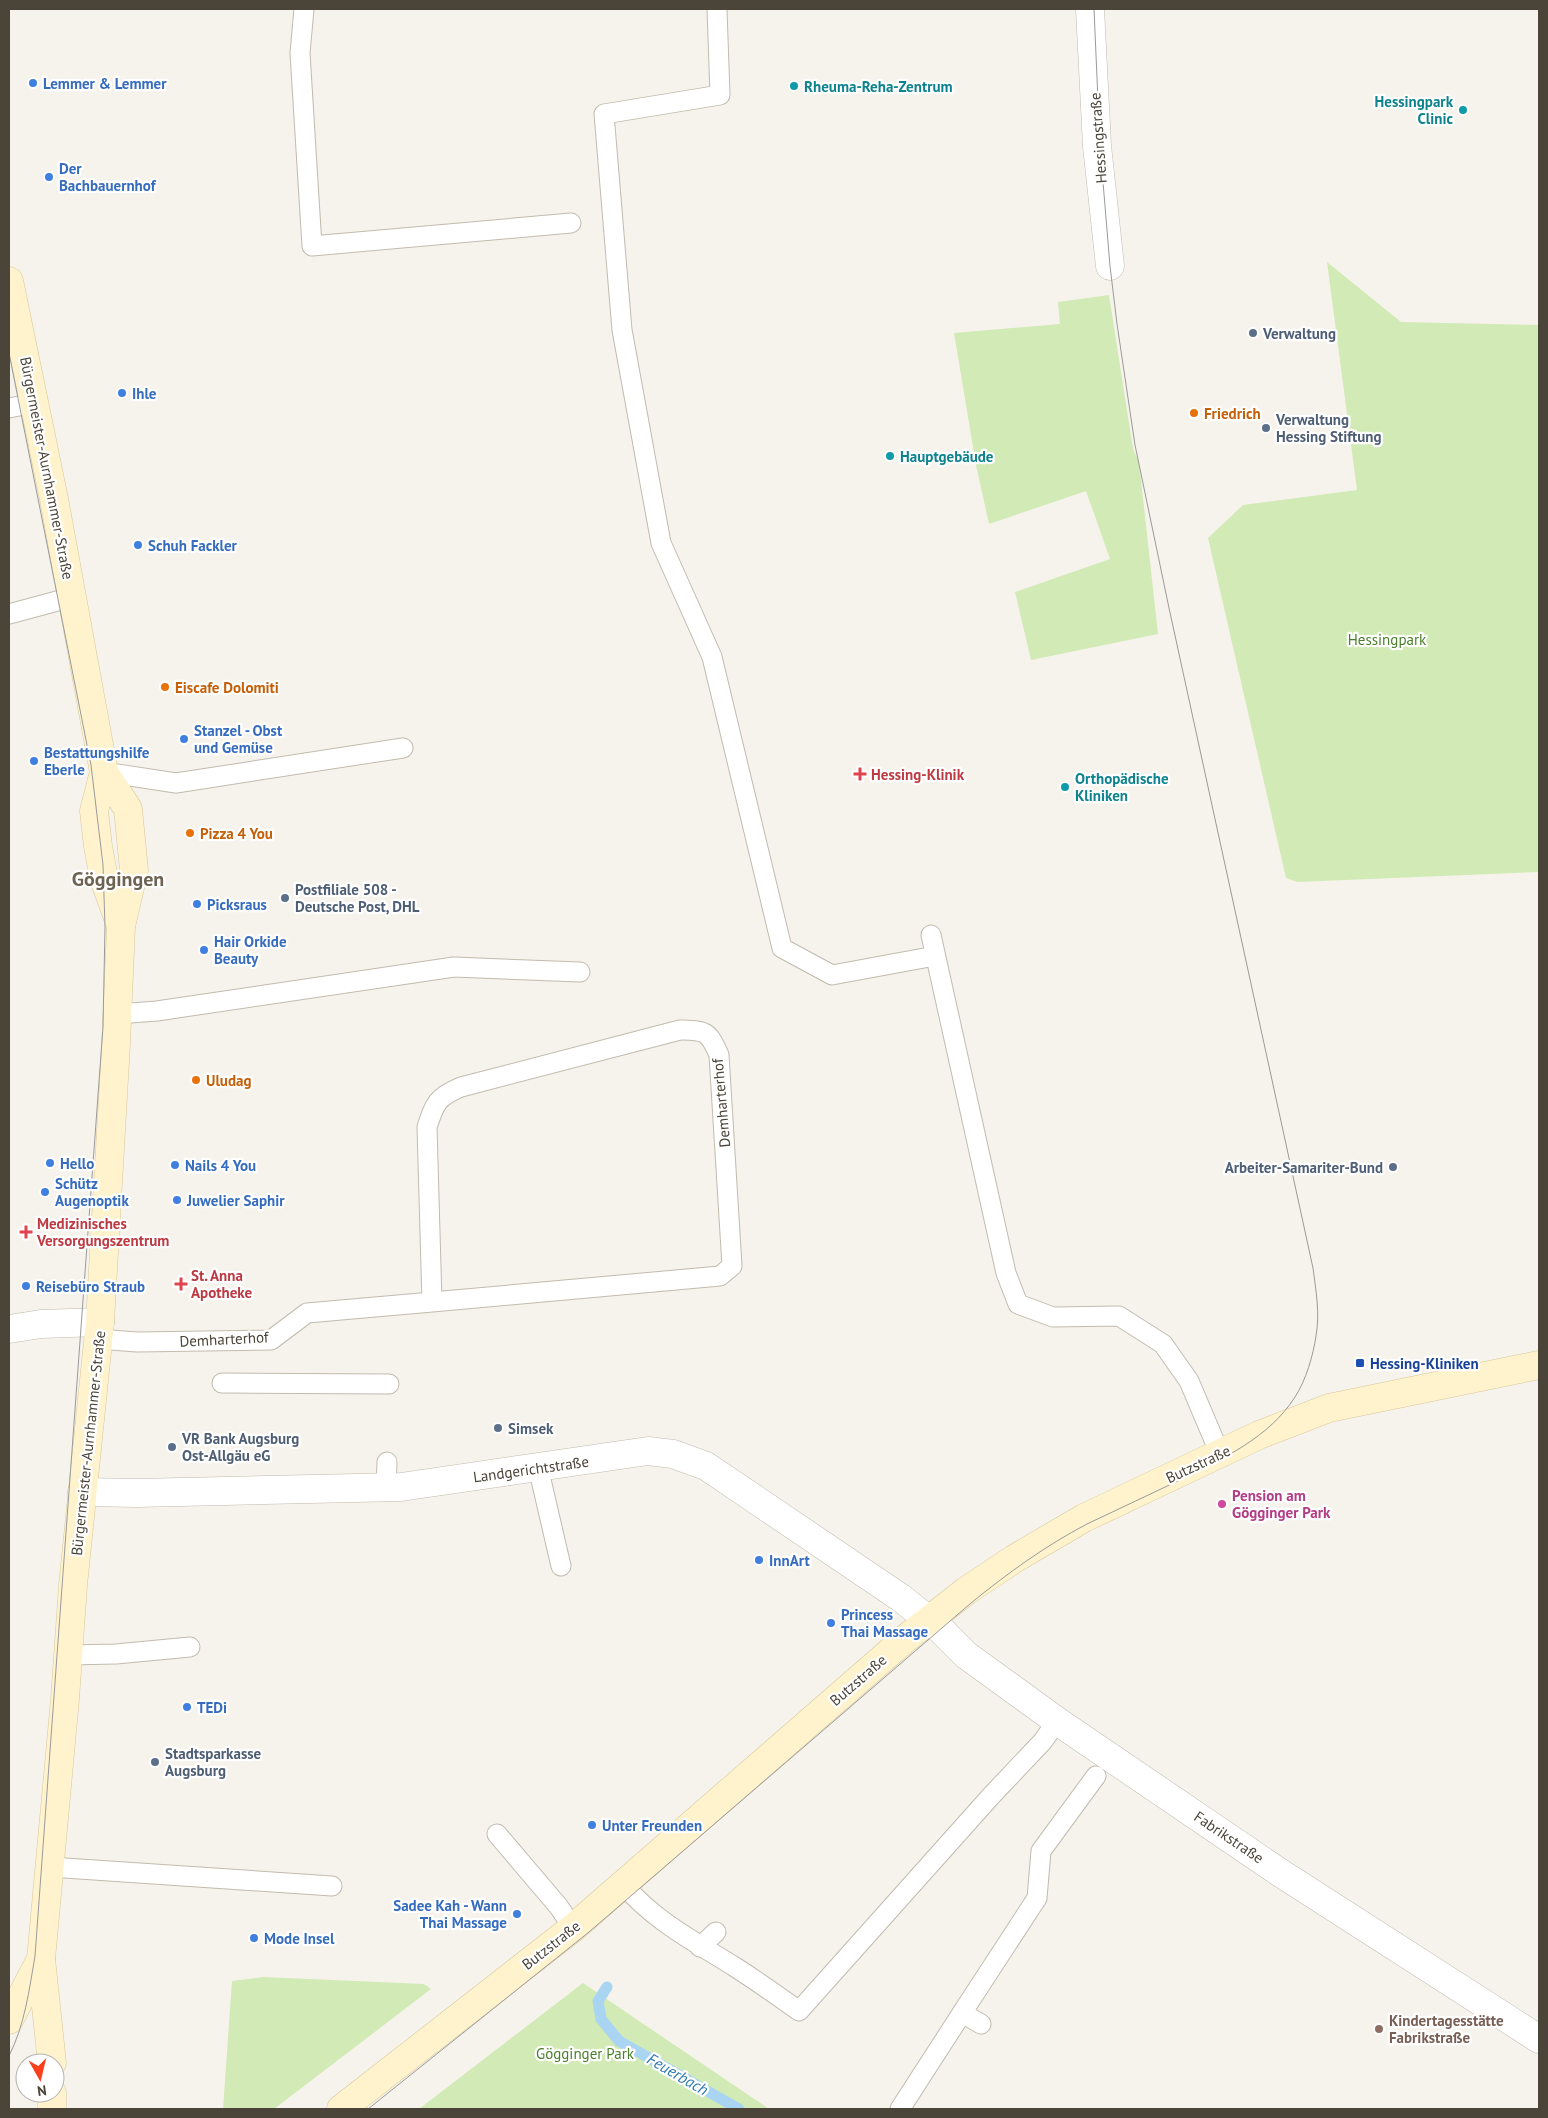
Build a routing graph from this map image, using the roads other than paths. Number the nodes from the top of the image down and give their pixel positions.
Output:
1 (304, 9) edge
2 (717, 9) edge
3 (1090, 9) edge
4 (571, 223) dead end
5 (1110, 266) dead end
6 (9, 281) edge
7 (12, 308) edge
8 (22, 405) edge
9 (72, 597) junction
10 (9, 614) edge
11 (403, 748) dead end
12 (104, 772) junction
13 (931, 935) dead end
14 (935, 956) junction
15 (580, 972) dead end
16 (117, 1014) junction
17 (432, 1302) junction
18 (9, 1329) edge
19 (99, 1330) junction
20 (1539, 1365) edge
21 (222, 1383) dead end
22 (389, 1384) dead end
23 (1220, 1454) junction
24 (538, 1468) junction
25 (82, 1492) junction
26 (562, 1566) dead end
27 (929, 1620) junction
28 (190, 1647) dead end
29 (69, 1655) junction
30 (1056, 1721) junction
31 (1096, 1776) dead end
32 (497, 1834) dead end
33 (50, 1867) junction
34 (624, 1885) junction
35 (332, 1886) dead end
36 (573, 1928) junction
37 (716, 1932) dead end
38 (700, 1947) junction
39 (41, 1959) junction
40 (962, 2013) junction
41 (9, 2020) edge
42 (981, 2024) dead end
43 (1539, 2039) edge
44 (51, 2053) edge
45 (341, 2109) edge
46 (900, 2109) edge

1 - 4 lane
2 - 14 lane
3 - 5 street, Hessingstraße
6 - 7 street, Bürgermeister-Aurnhammer-Straße
7 - 8 street, Bürgermeister-Aurnhammer-Straße
8 - 9 street, Bürgermeister-Aurnhammer-Straße
9 - 10 lane, Bürgermeister-Aurnhammer-Straße
9 - 12 street, Bürgermeister-Aurnhammer-Straße
11 - 12 lane
12 - 16 street, Bürgermeister-Aurnhammer-Straße
13 - 14 lane
14 - 23 lane
15 - 16 lane
16 - 19 street, Bürgermeister-Aurnhammer-Straße
17 - 17 lane, Demharterhof
17 - 19 lane, Demharterhof
18 - 19 street
19 - 25 street, Bürgermeister-Aurnhammer-Straße
20 - 23 street, Butzstraße
21 - 22 lane
23 - 27 street, Butzstraße
24 - 25 street, Landgerichtstraße
24 - 26 lane
24 - 27 street, Landgerichtstraße
25 - 29 street, Bürgermeister-Aurnhammer-Straße
27 - 30 street, Fabrikstraße
27 - 34 street, Butzstraße
28 - 29 lane
29 - 33 street, Bürgermeister-Aurnhammer-Straße
30 - 38 lane
30 - 43 street, Fabrikstraße
31 - 40 lane
32 - 36 lane
33 - 35 lane
33 - 39 street, Bürgermeister-Aurnhammer-Straße
34 - 36 street, Butzstraße
34 - 38 lane
36 - 45 street, Butzstraße
37 - 38 lane
39 - 41 street, Bürgermeister-Aurnhammer-Straße
39 - 44 street, Bürgermeister-Aurnhammer-Straße
40 - 42 lane
40 - 46 lane

